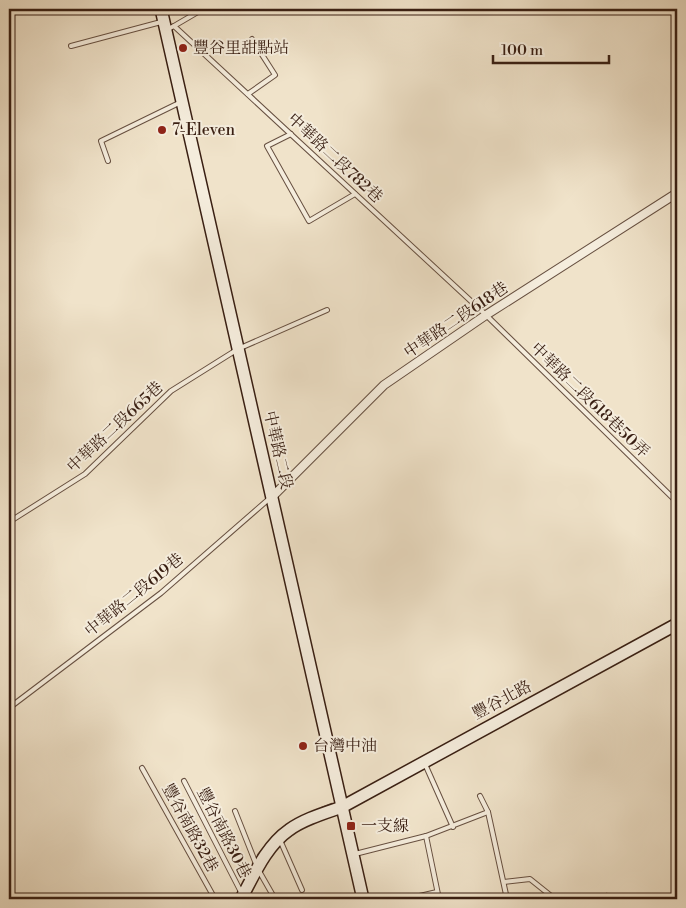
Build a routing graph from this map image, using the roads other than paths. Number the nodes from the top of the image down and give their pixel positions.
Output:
1 (161, 9) edge
2 (203, 9) edge
3 (168, 26) junction
4 (252, 39) dead end
5 (72, 46) dead end
6 (248, 94) junction
7 (182, 101) junction
8 (291, 134) junction
9 (108, 160) dead end
10 (355, 194) junction
11 (677, 194) edge
12 (327, 310) dead end
13 (486, 315) junction
14 (238, 349) junction
15 (272, 497) junction
16 (677, 502) edge
17 (9, 522) edge
18 (677, 624) edge
19 (9, 708) edge
20 (424, 762) junction
21 (142, 768) dead end
22 (184, 781) dead end
23 (480, 796) dead end
24 (342, 807) junction
25 (235, 811) dead end
26 (488, 812) junction
27 (453, 827) junction
28 (426, 836) junction
29 (280, 838) junction
30 (353, 855) junction
31 (257, 869) junction
32 (504, 882) junction
33 (302, 890) dead end
34 (437, 892) junction
35 (242, 898) edge
36 (411, 898) dead end
37 (215, 899) edge
38 (275, 899) edge
39 (363, 899) edge
40 (439, 899) edge
41 (507, 899) edge
42 (555, 899) edge

1 - 3 street, 中華路二段
2 - 3 lane
3 - 5 lane
3 - 6 lane, 中華路二段782巷
3 - 7 street, 中華路二段
4 - 6 lane
6 - 8 lane, 中華路二段782巷
7 - 9 lane
7 - 14 street, 中華路二段
8 - 10 lane, 中華路二段782巷
8 - 10 lane
10 - 13 lane, 中華路二段782巷
11 - 13 street, 中華路二段618巷
12 - 14 lane, 中華路二段665巷
13 - 15 street, 中華路二段618巷
13 - 16 lane, 中華路二段618巷50弄
14 - 15 street, 中華路二段
14 - 17 lane, 中華路二段665巷
15 - 19 lane, 中華路二段619巷
15 - 24 street, 中華路二段
18 - 20 street, 豐谷北路
20 - 24 street, 豐谷北路
20 - 27 lane
21 - 37 lane, 豐谷南路32巷
22 - 35 lane, 豐谷南路30巷
23 - 26 lane
24 - 29 street, 豐谷北路
24 - 30 street, 中華路二段
25 - 31 lane
26 - 27 lane
26 - 32 lane
27 - 28 lane
28 - 30 lane
28 - 34 lane
29 - 31 street, 豐谷北路
29 - 33 lane
30 - 39 street, 中華路二段
31 - 35 street, 豐谷北路
31 - 38 lane
32 - 41 lane
32 - 42 lane
34 - 36 lane
34 - 40 lane

